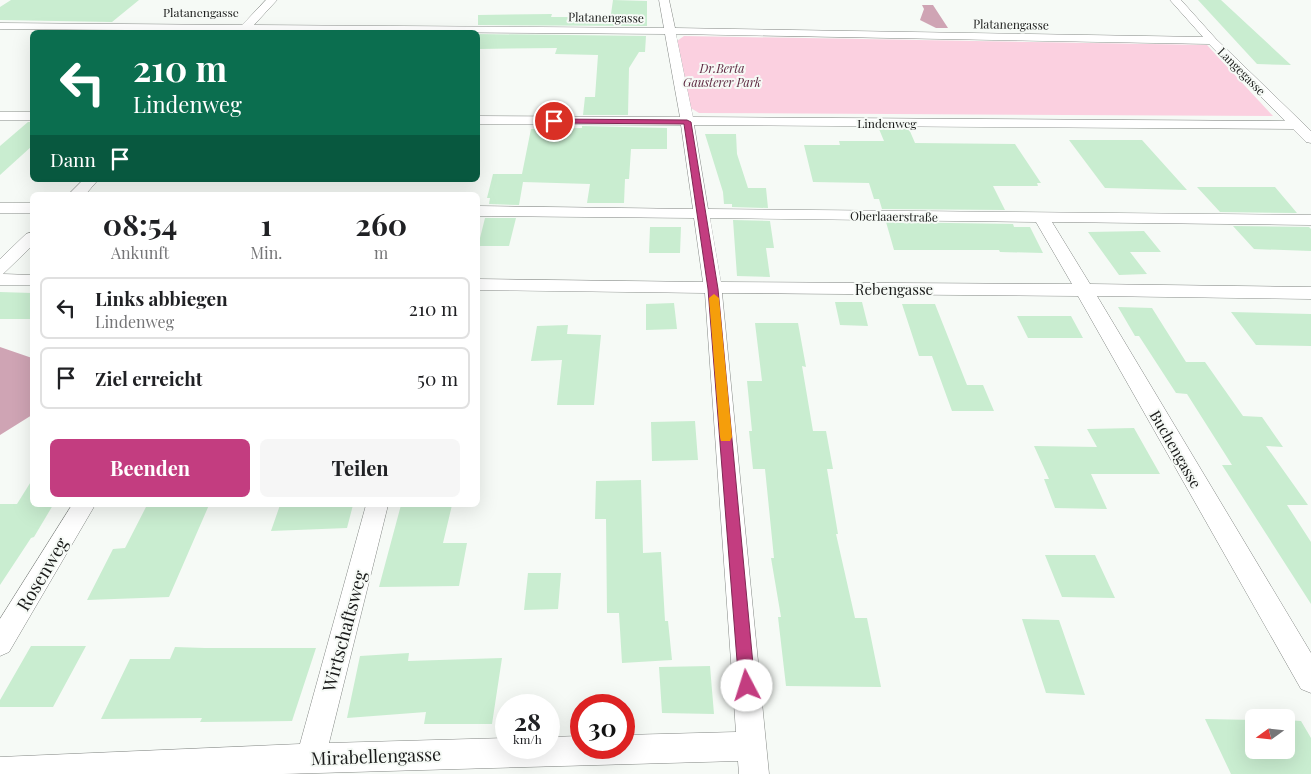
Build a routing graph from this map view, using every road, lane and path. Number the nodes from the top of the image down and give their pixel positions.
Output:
1 (272, 0) edge
2 (664, 0) edge
3 (1175, 0) edge
4 (0, 26) edge
5 (244, 29) edge
6 (457, 30) edge
7 (480, 30) edge
8 (670, 31) junction
9 (1212, 41) junction
10 (0, 116) edge
11 (30, 116) edge
12 (480, 120) edge
13 (687, 122) junction
14 (1296, 125) junction
15 (1311, 139) edge
16 (89, 182) edge
17 (79, 192) edge
18 (0, 208) edge
19 (30, 208) edge
20 (480, 211) edge
21 (702, 213) junction
22 (1042, 218) junction
23 (1311, 220) edge
24 (30, 239) edge
25 (0, 269) edge
26 (0, 279) edge
27 (30, 280) edge
28 (480, 285) edge
29 (713, 289) junction
30 (1082, 289) junction
31 (1311, 293) edge
32 (83, 507) edge
33 (376, 507) edge
34 (0, 643) edge
35 (1311, 679) edge
36 (311, 758) junction
37 (753, 760) edge
38 (0, 772) edge

1 - 5 street
2 - 8 street
3 - 9 street, Langegasse
4 - 5 street, Platanengasse
5 - 6 street, Platanengasse
7 - 8 street, Platanengasse
8 - 9 street, Platanengasse
8 - 13 street
9 - 14 street, Langegasse
10 - 11 street
12 - 13 street, Lindenweg
13 - 14 street, Lindenweg
13 - 21 street
14 - 15 street, Langegasse
16 - 17 street
18 - 19 street
20 - 21 street, Oberlaaerstraße
21 - 22 street, Oberlaaerstraße
21 - 29 street
22 - 23 street, Oberlaaerstraße
22 - 30 street, Buchengasse
24 - 25 street
26 - 27 street
28 - 29 street, Rebengasse
29 - 30 street, Rebengasse
29 - 37 street
30 - 31 street, Rebengasse
30 - 35 street, Buchengasse
32 - 34 street, Rosenweg
33 - 36 street, Wirtschaftsweg
36 - 37 street, Mirabellengasse
36 - 38 street, Mirabellengasse

